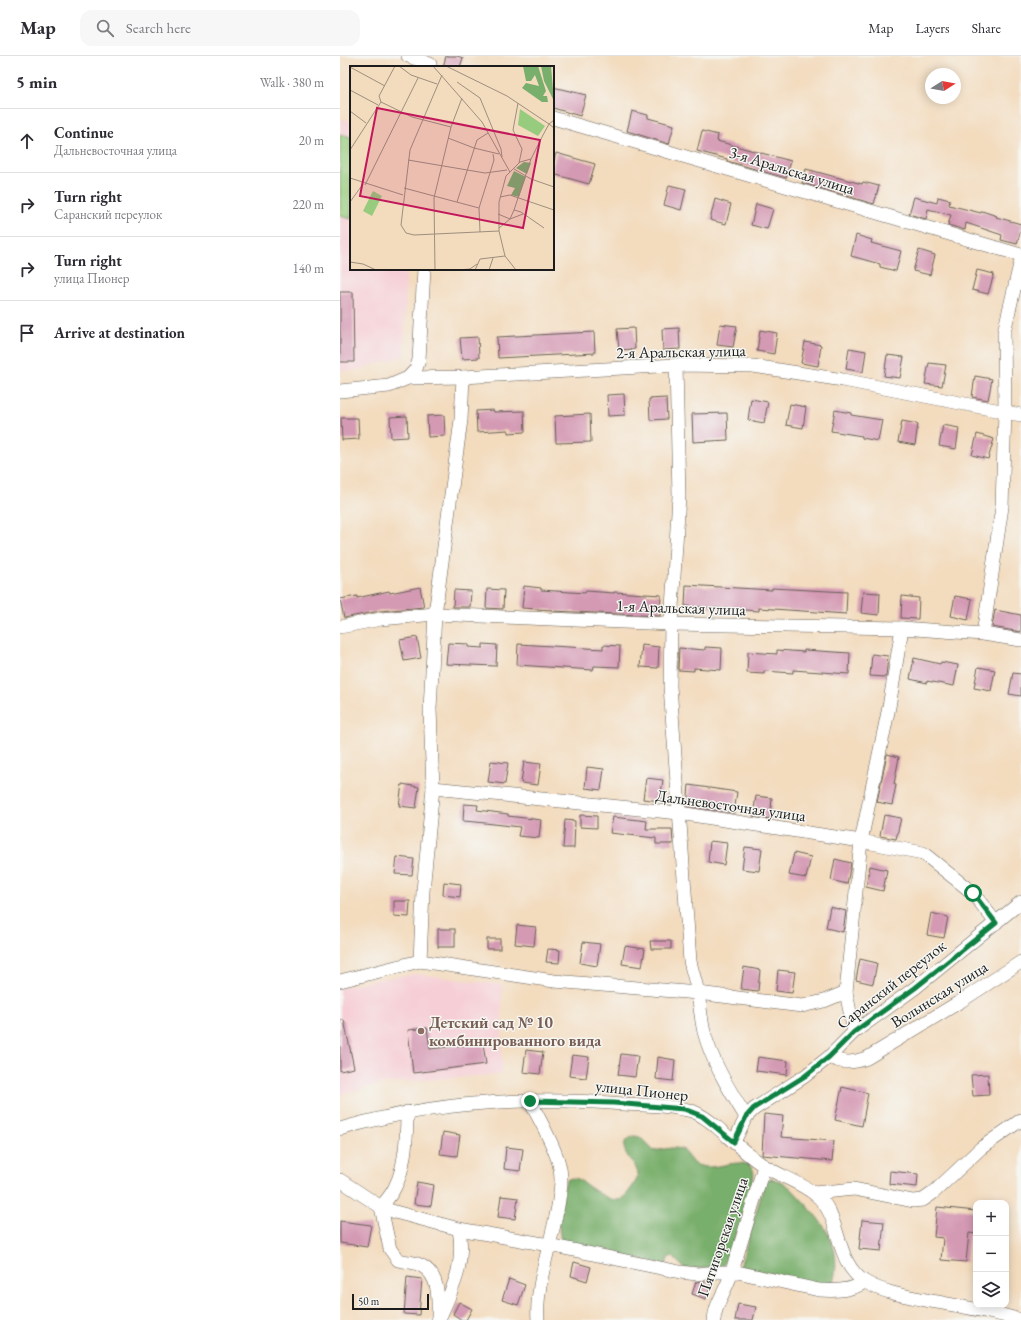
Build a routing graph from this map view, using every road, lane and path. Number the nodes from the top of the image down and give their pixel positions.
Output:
1 (408, 56) edge
2 (431, 62) edge
3 (554, 118) edge
4 (1021, 255) edge
5 (1021, 260) edge
6 (424, 270) edge
7 (676, 365) junction
8 (463, 377) junction
9 (408, 378) junction
10 (340, 391) edge
11 (1005, 411) junction
12 (1021, 414) edge
13 (435, 614) junction
14 (671, 624) junction
15 (340, 627) edge
16 (902, 628) junction
17 (983, 634) junction
18 (1021, 640) edge
19 (433, 788) junction
20 (679, 813) junction
21 (861, 841) junction
22 (1021, 902) edge
23 (996, 923) junction
24 (420, 961) junction
25 (1021, 962) edge
26 (340, 981) edge
27 (846, 992) junction
28 (698, 993) junction
29 (854, 1032) junction
30 (829, 1057) junction
31 (530, 1101) junction
32 (407, 1112) junction
33 (746, 1117) junction
34 (1021, 1120) edge
35 (340, 1130) edge
36 (734, 1142) junction
37 (764, 1166) junction
38 (340, 1180) edge
39 (814, 1193) junction
40 (381, 1207) junction
41 (459, 1229) junction
42 (549, 1245) junction
43 (731, 1272) junction
44 (865, 1282) junction
45 (438, 1320) edge
46 (538, 1320) edge
47 (714, 1320) edge
48 (1021, 1320) edge

1 - 2 street
3 - 4 street, 3-я Аральская улица
5 - 11 street
6 - 9 street
7 - 8 street, 2-я Аральская улица
7 - 11 street, 2-я Аральская улица
7 - 14 street
8 - 9 street, 2-я Аральская улица
8 - 13 street
9 - 10 street, 2-я Аральская улица
11 - 12 street, 2-я Аральская улица
11 - 17 street
13 - 14 street, 1-я Аральская улица
13 - 15 street, 1-я Аральская улица
13 - 19 street
14 - 16 street, 1-я Аральская улица
14 - 20 street
16 - 17 street, 1-я Аральская улица
16 - 21 street
17 - 18 street, 1-я Аральская улица
19 - 20 street, Дальневосточная улица
19 - 24 street
20 - 21 street, Дальневосточная улица
20 - 28 street
21 - 23 street, Дальневосточная улица
21 - 27 street
22 - 23 street, Саранский переулок
23 - 29 street, Саранский переулок
24 - 26 street
24 - 28 street
25 - 30 street, Волынская улица
27 - 28 street
27 - 29 street
28 - 33 street
29 - 30 street, Саранский переулок
30 - 33 street, Саранский переулок
31 - 32 street, улица Пионер
31 - 36 street, улица Пионер
31 - 42 street
32 - 35 street, улица Пионер
32 - 40 street
33 - 36 street, Саранский переулок
34 - 39 street
36 - 37 street, улица Пионер
37 - 39 street, улица Пионер
37 - 43 street, Пятигорская улица
38 - 40 street
39 - 44 street, улица Пионер
40 - 41 street
40 - 45 street
41 - 42 street
41 - 45 street
42 - 43 street
42 - 46 street
43 - 44 street
43 - 47 street, Пятигорская улица
44 - 48 street

